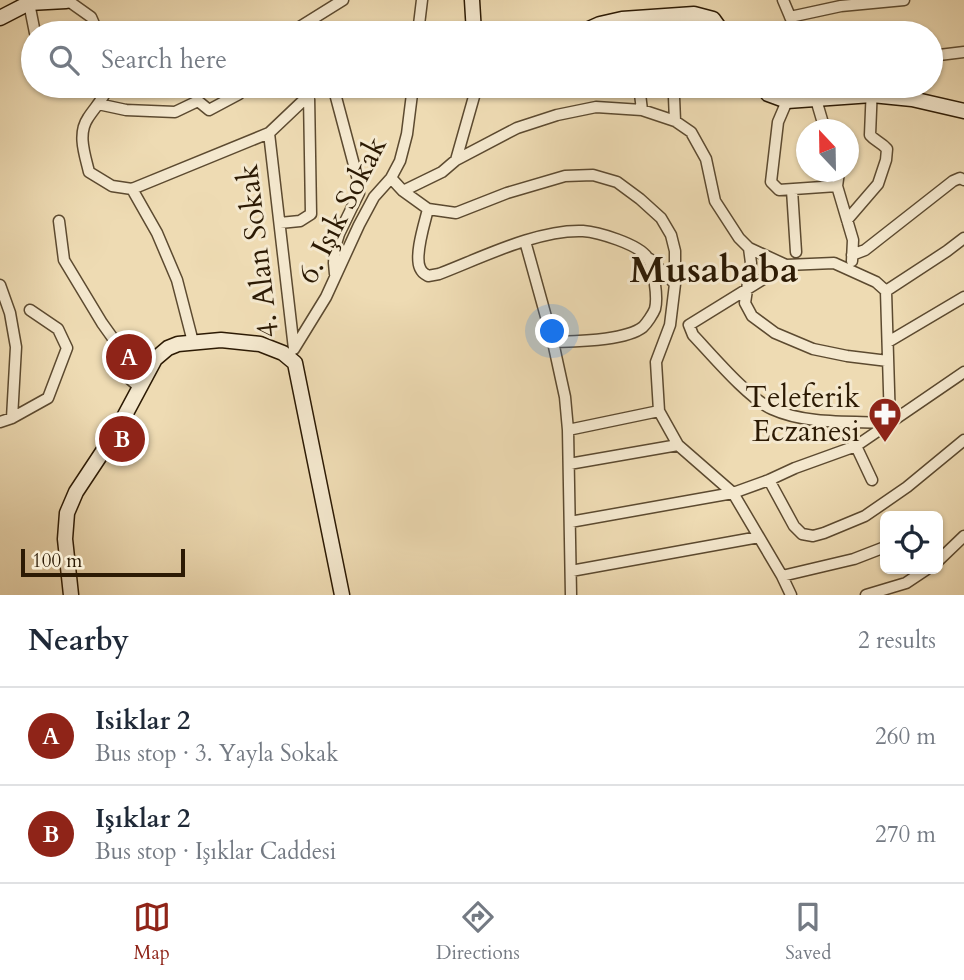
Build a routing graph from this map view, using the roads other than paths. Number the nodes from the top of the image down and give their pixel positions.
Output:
1 (66, 0) edge
2 (343, 0) edge
3 (422, 0) edge
4 (471, 0) edge
5 (783, 0) edge
6 (904, 0) edge
7 (29, 3) junction
8 (650, 16) junction
9 (790, 17) junction
10 (0, 18) edge
11 (622, 19) joint
12 (32, 21) edge
13 (93, 21) edge
14 (309, 21) edge
15 (419, 21) edge
16 (473, 21) edge
17 (611, 21) edge
18 (652, 21) edge
19 (714, 21) edge
20 (792, 21) edge
21 (964, 52) edge
22 (943, 55) edge
23 (103, 98) edge
24 (232, 98) edge
25 (306, 98) edge
26 (309, 98) edge
27 (336, 98) edge
28 (411, 98) edge
29 (474, 98) edge
30 (640, 98) edge
31 (674, 98) edge
32 (779, 98) edge
33 (796, 98) edge
34 (815, 98) edge
35 (872, 98) edge
36 (907, 98) edge
37 (787, 101) junction
38 (98, 104) junction
39 (642, 110) junction
40 (964, 111) edge
41 (822, 119) edge
42 (675, 121) junction
43 (269, 133) junction
44 (456, 160) junction
45 (391, 178) junction
46 (964, 180) edge
47 (838, 182) edge
48 (837, 186) junction
49 (132, 189) junction
50 (792, 190) junction
51 (403, 191) junction
52 (428, 209) junction
53 (847, 220) junction
54 (58, 221) dead end
55 (280, 223) junction
56 (964, 238) edge
57 (525, 241) junction
58 (749, 248) junction
59 (796, 252) dead end
60 (852, 255) junction
61 (647, 256) junction
62 (786, 265) junction
63 (851, 271) junction
64 (336, 275) junction
65 (675, 284) junction
66 (0, 288) edge
67 (746, 290) junction
68 (886, 291) junction
69 (964, 297) edge
70 (30, 310) dead end
71 (192, 342) junction
72 (553, 342) junction
73 (888, 342) junction
74 (294, 356) junction
75 (888, 361) junction
76 (964, 372) edge
77 (139, 387) junction
78 (659, 411) junction
79 (12, 418) junction
80 (0, 422) edge
81 (890, 424) junction
82 (568, 430) junction
83 (964, 440) edge
84 (678, 445) junction
85 (856, 446) junction
86 (569, 464) junction
87 (769, 480) junction
88 (872, 480) dead end
89 (733, 493) junction
90 (570, 523) junction
91 (964, 536) edge
92 (759, 537) junction
93 (880, 549) edge
94 (943, 556) edge
95 (571, 571) junction
96 (919, 574) edge
97 (782, 576) junction
98 (71, 595) edge
99 (342, 595) edge
100 (571, 595) edge
101 (791, 595) edge
102 (866, 595) edge

1 - 7 main road
1 - 13 street
2 - 14 street
3 - 15 street
4 - 16 main road
5 - 9 street
6 - 9 street
7 - 10 main road
7 - 12 street
8 - 11 main road
8 - 18 street
8 - 19 main road
9 - 20 street
11 - 17 main road
21 - 22 street
23 - 38 street
24 - 38 street
25 - 43 street
26 - 55 street
27 - 64 street
28 - 45 street, 6. Işık Sokak
29 - 44 street
30 - 39 street
31 - 42 street
32 - 37 main road
33 - 37 main road
34 - 41 street
35 - 53 street
36 - 40 main road
37 - 50 street
38 - 49 street
39 - 42 street
39 - 44 street
42 - 58 street
43 - 49 street
43 - 55 street, 4. Alan Sokak
44 - 51 street
45 - 51 street
45 - 64 street, 6. Işık Sokak
46 - 60 street
47 - 48 street
48 - 50 street
48 - 53 street
49 - 71 street
50 - 59 street
51 - 52 street
52 - 57 street
52 - 65 street
53 - 60 street
54 - 77 street
55 - 74 street, 4. Alan Sokak
56 - 68 street
57 - 61 street
57 - 72 street
58 - 62 street
58 - 67 street
60 - 63 street
61 - 65 street
61 - 72 street
62 - 63 street
62 - 67 street
63 - 68 street
64 - 74 street, 6. Işık Sokak
65 - 78 street
66 - 79 street
67 - 75 street
67 - 81 street
68 - 73 street
69 - 73 street
70 - 79 street
71 - 74 main road
71 - 77 main road
72 - 82 street
73 - 75 street
74 - 99 main road
75 - 81 street
76 - 81 street
77 - 98 main road
78 - 82 street
78 - 84 street
79 - 80 street
81 - 85 street
82 - 86 street
83 - 87 street
84 - 86 street
84 - 89 street
85 - 87 street
85 - 88 street
86 - 90 street
87 - 89 street
89 - 90 street
89 - 92 street
90 - 95 street
91 - 94 street
92 - 95 street
92 - 97 street
93 - 97 street
95 - 100 street
96 - 102 street
97 - 101 street

